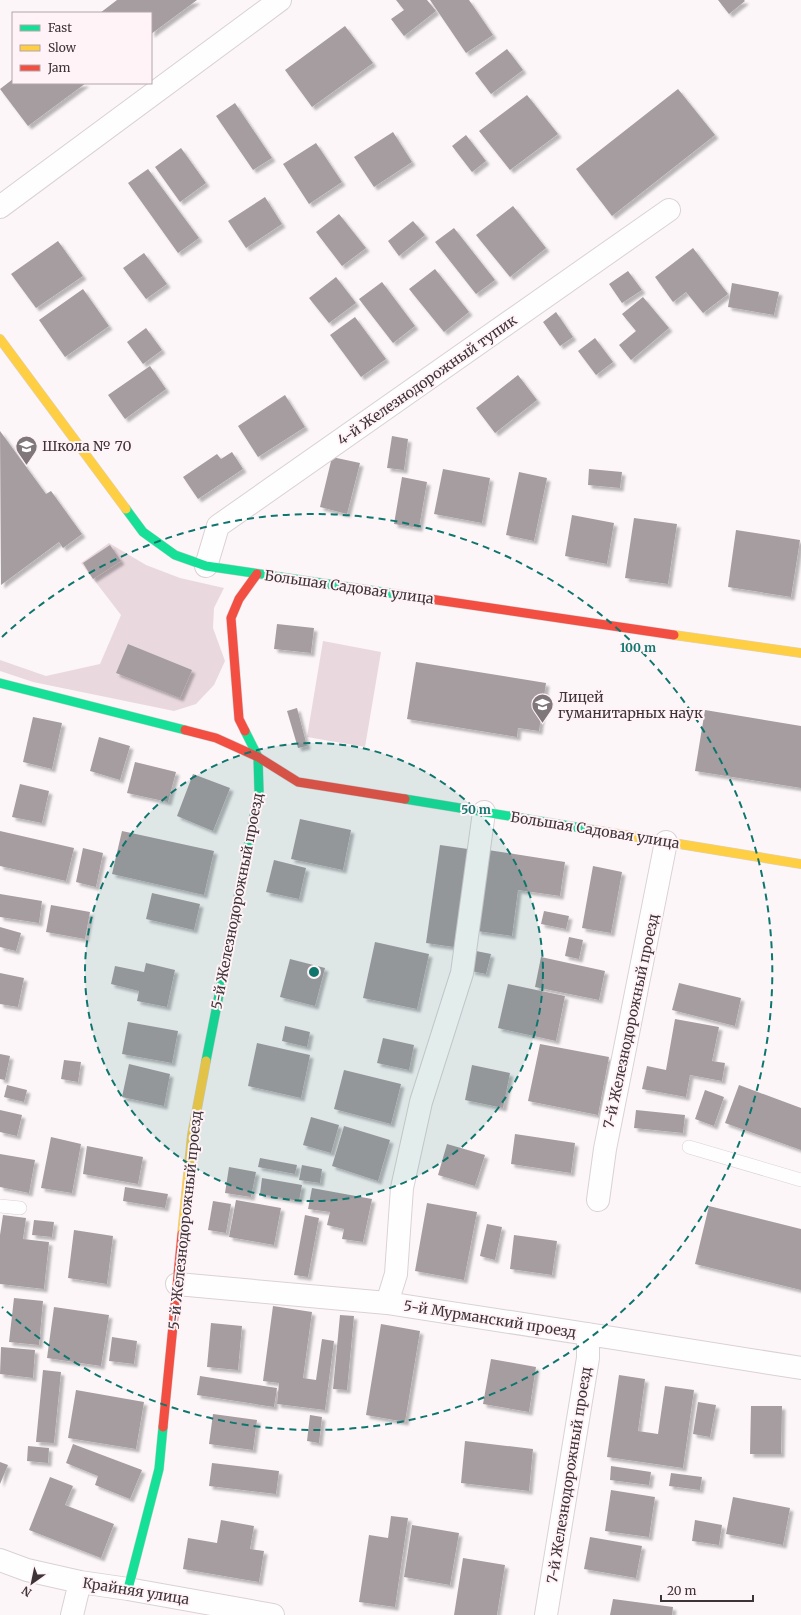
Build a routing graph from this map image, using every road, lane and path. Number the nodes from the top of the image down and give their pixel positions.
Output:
1 (280, 0) edge
2 (0, 207) edge
3 (669, 210) dead end
4 (0, 339) edge
5 (206, 566) junction
6 (257, 574) junction
7 (801, 653) edge
8 (0, 682) edge
9 (258, 757) junction
10 (484, 812) junction
11 (666, 842) junction
12 (801, 864) edge
13 (689, 1147) dead end
14 (801, 1180) edge
15 (598, 1200) dead end
16 (0, 1206) edge
17 (20, 1208) dead end
18 (177, 1284) junction
19 (387, 1303) junction
20 (588, 1334) junction
21 (801, 1368) edge
22 (0, 1560) edge
23 (80, 1582) junction
24 (128, 1589) junction
25 (72, 1615) edge
26 (273, 1615) edge
27 (546, 1615) edge

1 - 2 street
3 - 5 street, 4-й Железнодорожный тупик
4 - 5 street, Большая Садовая улица
5 - 6 street, Большая Садовая улица
6 - 7 street, Большая Садовая улица
6 - 9 street
8 - 9 street, Большая Садовая улица
9 - 10 street, Большая Садовая улица
9 - 18 street, 5-й Железнодорожный проезд
10 - 11 street, Большая Садовая улица
10 - 19 street
11 - 12 street, Большая Садовая улица
11 - 15 street, 7-й Железнодорожный проезд
13 - 14 lane
16 - 17 lane
18 - 19 street, 5-й Мурманский проезд
18 - 24 street, 5-й Железнодорожный проезд
19 - 20 street, 5-й Мурманский проезд
20 - 21 street, 5-й Мурманский проезд
20 - 27 street, 7-й Железнодорожный проезд
22 - 23 street, Крайняя улица
23 - 24 street, Крайняя улица
23 - 25 street
24 - 26 street, Крайняя улица

